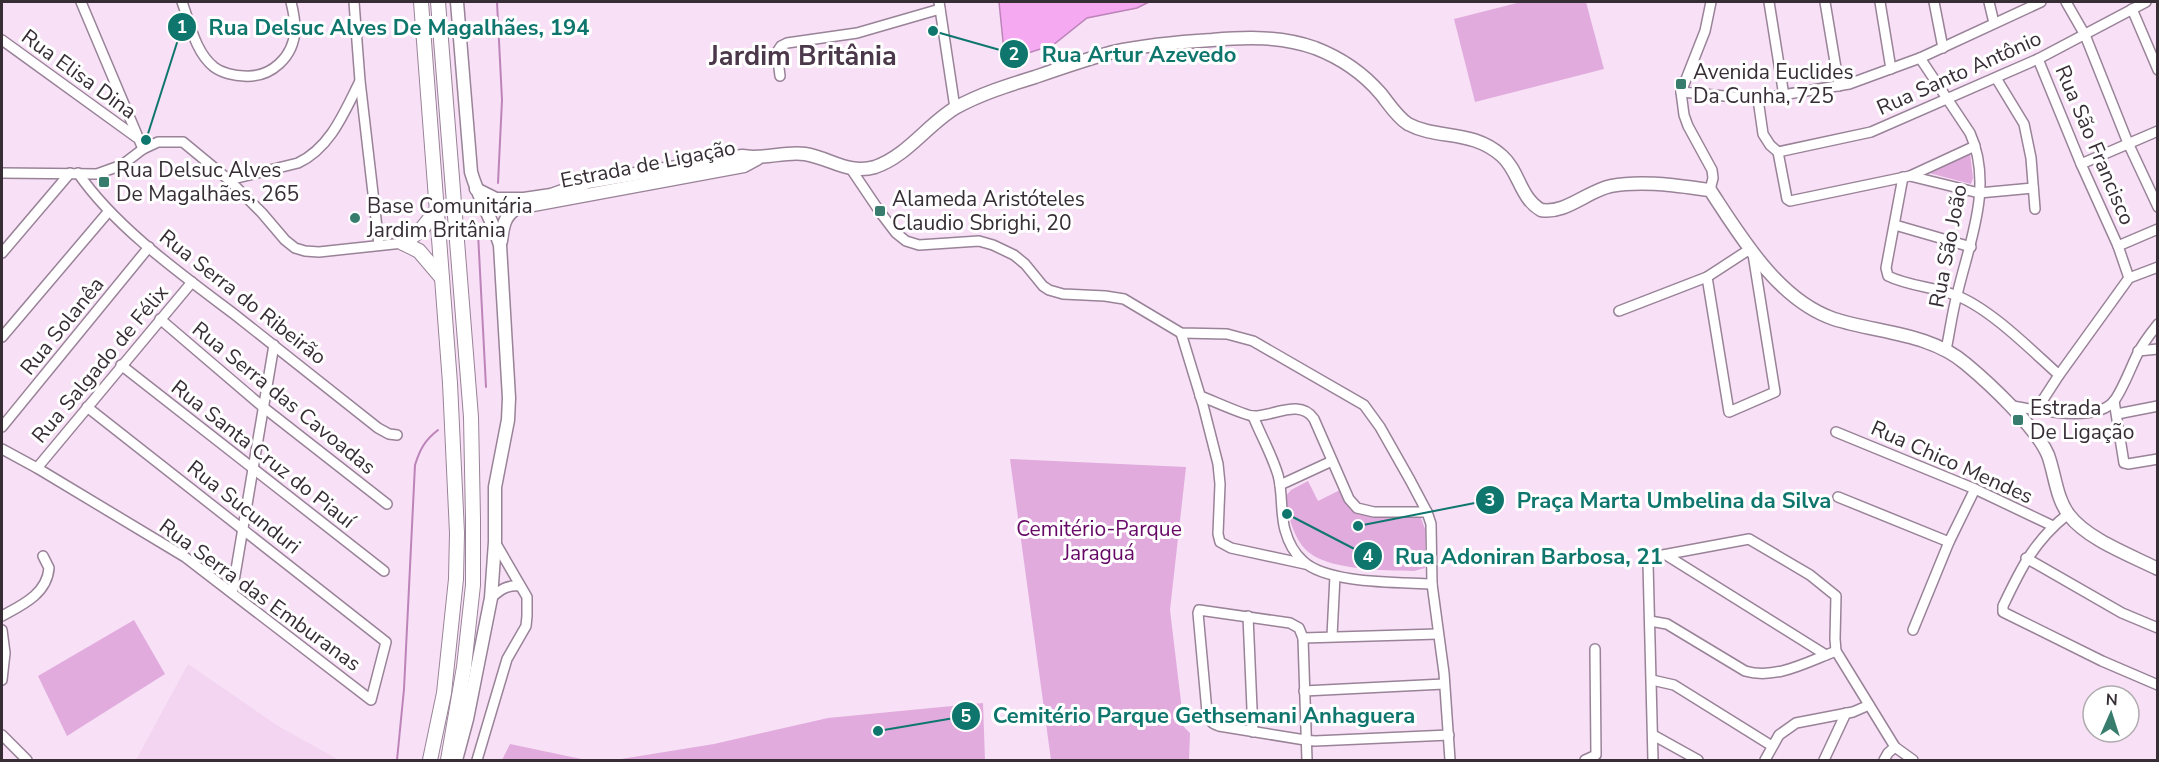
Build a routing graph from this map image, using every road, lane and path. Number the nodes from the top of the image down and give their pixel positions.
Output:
1 (81, 2) edge
2 (182, 2) edge
3 (291, 2) edge
4 (354, 2) edge
5 (421, 2) edge
6 (438, 2) edge
7 (457, 2) edge
8 (927, 2) edge
9 (1711, 2) edge
10 (1769, 2) edge
11 (1825, 2) edge
12 (1880, 2) edge
13 (1935, 2) edge
14 (1989, 2) edge
15 (2041, 2) edge
16 (2066, 2) edge
17 (2146, 2) edge
18 (937, 7) edge
19 (2132, 9) junction
20 (1994, 23) junction
21 (2085, 35) junction
22 (2, 40) edge
23 (1943, 48) junction
24 (1920, 58) junction
25 (2038, 59) junction
26 (1891, 69) junction
27 (2157, 70) edge
28 (780, 76) dead end
29 (1996, 78) junction
30 (360, 81) junction
31 (1839, 86) junction
32 (1681, 92) junction
33 (1784, 96) junction
34 (1758, 99) junction
35 (1947, 99) junction
36 (955, 108) junction
37 (2157, 132) edge
38 (136, 137) junction
39 (2128, 143) junction
40 (1976, 146) junction
41 (143, 149) junction
42 (1778, 152) junction
43 (757, 159) junction
44 (2081, 164) junction
45 (850, 169) junction
46 (2, 173) edge
47 (74, 173) junction
48 (1906, 176) junction
49 (229, 180) junction
50 (2033, 188) junction
51 (476, 189) junction
52 (1710, 190) junction
53 (1979, 193) junction
54 (2157, 207) edge
55 (2035, 209) dead end
56 (109, 211) junction
57 (436, 211) junction
58 (1895, 225) junction
59 (2157, 229) edge
60 (403, 243) junction
61 (379, 245) junction
62 (500, 245) junction
63 (2118, 246) junction
64 (149, 247) junction
65 (1971, 247) junction
66 (1751, 250) junction
67 (2, 254) edge
68 (2157, 267) edge
69 (1707, 277) junction
70 (442, 278) junction
71 (2129, 278) junction
72 (192, 282) junction
73 (1956, 296) junction
74 (1619, 311) dead end
75 (160, 319) junction
76 (2157, 324) edge
77 (1181, 333) junction
78 (2, 337) edge
79 (274, 345) junction
80 (2157, 349) edge
81 (1947, 350) junction
82 (2138, 351) junction
83 (121, 365) junction
84 (2059, 375) junction
85 (1200, 396) junction
86 (2114, 401) junction
87 (2010, 406) junction
88 (2157, 406) edge
89 (87, 407) junction
90 (263, 407) junction
91 (2037, 409) junction
92 (2117, 414) junction
93 (1253, 416) junction
94 (2, 427) edge
95 (1836, 432) dead end
96 (397, 435) dead end
97 (2, 449) edge
98 (2157, 459) edge
99 (1332, 461) junction
100 (37, 468) junction
101 (252, 468) junction
102 (1280, 485) junction
103 (1974, 489) junction
104 (1838, 497) dead end
105 (387, 504) dead end
106 (1427, 512) junction
107 (2068, 514) junction
108 (2053, 526) junction
109 (242, 529) junction
110 (495, 542) junction
111 (1949, 542) junction
112 (1666, 555) junction
113 (43, 556) dead end
114 (2026, 558) junction
115 (1305, 564) junction
116 (2157, 569) edge
117 (384, 571) dead end
118 (1335, 576) junction
119 (1432, 584) junction
120 (520, 586) junction
121 (232, 593) junction
122 (491, 598) junction
123 (2, 616) edge
124 (1248, 616) junction
125 (1650, 621) junction
126 (2157, 628) edge
127 (2, 630) edge
128 (1913, 630) dead end
129 (1438, 634) junction
130 (1332, 636) junction
131 (1303, 638) junction
132 (1596, 649) dead end
133 (1836, 651) junction
134 (1826, 655) junction
135 (2, 680) edge
136 (1652, 680) junction
137 (1444, 684) junction
138 (2157, 685) edge
139 (1304, 691) junction
140 (371, 700) joint
141 (1869, 705) junction
142 (1846, 713) junction
143 (1253, 732) junction
144 (2, 735) edge
145 (1449, 735) junction
146 (1653, 735) junction
147 (1305, 740) junction
148 (1772, 746) junction
149 (1896, 747) junction
150 (27, 760) edge
151 (430, 760) edge
152 (448, 760) edge
153 (456, 760) edge
154 (477, 760) edge
155 (1307, 760) edge
156 (1450, 760) edge
157 (1585, 760) edge
158 (1653, 760) edge
159 (1698, 760) edge
160 (1765, 760) edge
161 (1824, 760) edge
162 (1884, 760) edge
163 (1913, 760) edge

1 - 38 street
2 - 3 street
4 - 30 street
5 - 57 highway
6 - 152 highway
7 - 51 main road
8 - 18 street
9 - 32 street
10 - 33 street
11 - 31 street
12 - 26 street
13 - 23 street
14 - 20 street
15 - 20 street
16 - 21 street
17 - 19 street, Rua Santo Antônio
18 - 28 street
18 - 36 street
19 - 21 street, Rua Santo Antônio
19 - 27 street
20 - 23 street
21 - 25 street, Rua Santo Antônio
21 - 39 street
22 - 38 street, Rua Elisa Dina
23 - 24 street
24 - 26 street
24 - 35 street, Rua São João
25 - 29 street, Rua Santo Antônio
25 - 44 street, Rua São Francisco
26 - 31 street
29 - 35 street, Rua Santo Antônio
29 - 50 street
30 - 49 street
30 - 61 street
31 - 33 street
32 - 34 street
32 - 52 street
33 - 34 street
34 - 42 street
35 - 40 street, Rua São João
35 - 42 street, Rua Santo Antônio
36 - 45 main road, Estrada de Ligação
36 - 52 main road, Estrada de Ligação
37 - 39 street
38 - 41 street
39 - 44 street
39 - 54 street
40 - 48 street
40 - 53 street, Rua São João
41 - 47 street
41 - 49 street
42 - 48 street
43 - 45 main road, Estrada de Ligação
43 - 51 main road, Estrada de Ligação
43 - 62 main road, Estrada de Ligação
44 - 63 street, Rua São Francisco
45 - 77 street
46 - 47 street
47 - 56 street, Rua Serra do Ribeirão
47 - 67 street
48 - 53 street
48 - 58 street
49 - 61 street
50 - 53 street
50 - 55 street
51 - 62 main road
52 - 66 main road
53 - 65 street, Rua São João
56 - 64 street, Rua Serra do Ribeirão
56 - 78 street
57 - 60 highway
57 - 70 highway
58 - 65 street
58 - 73 street
59 - 63 street, Rua São Francisco
60 - 61 street
60 - 70 highway
62 - 110 main road
63 - 71 street, Rua São Francisco
64 - 72 street, Rua Serra do Ribeirão
64 - 94 street, Rua Solanêa
65 - 73 street, Rua São João
66 - 69 street
66 - 69 street
66 - 81 main road
68 - 71 street
69 - 74 street
70 - 151 highway
71 - 84 street
72 - 75 street, Rua Salgado de Félix
72 - 79 street, Rua Serra do Ribeirão
73 - 81 street, Rua São João
73 - 84 street
75 - 83 street, Rua Salgado de Félix
75 - 90 street, Rua Serra das Cavoadas
76 - 82 street
77 - 85 street
77 - 106 street
79 - 90 street
79 - 96 street, Rua Serra do Ribeirão
80 - 82 street
81 - 87 main road
82 - 86 street
83 - 89 street, Rua Salgado de Félix
83 - 101 street, Rua Santa Cruz do Piauí
84 - 91 street
85 - 93 street
85 - 115 street
86 - 91 street
86 - 92 street
87 - 91 street
87 - 107 main road
88 - 92 street
89 - 100 street, Rua Salgado de Félix
89 - 109 street, Rua Sucunduri
90 - 101 street
90 - 105 street, Rua Serra das Cavoadas
92 - 98 street
93 - 99 street
93 - 102 street
95 - 103 street, Rua Chico Mendes
97 - 100 street, Rua Serra das Emburanas
99 - 102 street
99 - 106 street
100 - 121 street, Rua Serra das Emburanas
101 - 109 street
101 - 117 street, Rua Santa Cruz do Piauí
102 - 115 street
103 - 108 street, Rua Chico Mendes
103 - 111 street
104 - 111 street
106 - 119 street
107 - 108 street
107 - 116 main road
108 - 114 street
109 - 121 street
109 - 140 street, Rua Sucunduri
110 - 120 street
110 - 122 main road
111 - 128 street
112 - 125 street
112 - 133 street
112 - 134 street
113 - 123 street
114 - 126 street
114 - 138 street
115 - 118 street
118 - 119 street
118 - 130 street
119 - 129 street
120 - 122 street
120 - 154 street
121 - 140 street, Rua Serra das Emburanas
122 - 153 main road
124 - 131 street
124 - 143 street
124 - 143 street
125 - 134 street
125 - 136 street
127 - 135 street
129 - 130 street
129 - 137 street
130 - 131 street
131 - 139 street
132 - 157 street
133 - 134 street
133 - 141 street
136 - 146 street
136 - 148 street
137 - 139 street
137 - 145 street
139 - 147 street
141 - 142 street
141 - 149 street
142 - 148 street
142 - 161 street
143 - 147 street
144 - 150 street
145 - 147 street
145 - 156 street
146 - 158 street
146 - 159 street
147 - 155 street
148 - 160 street
149 - 162 street
149 - 163 street

